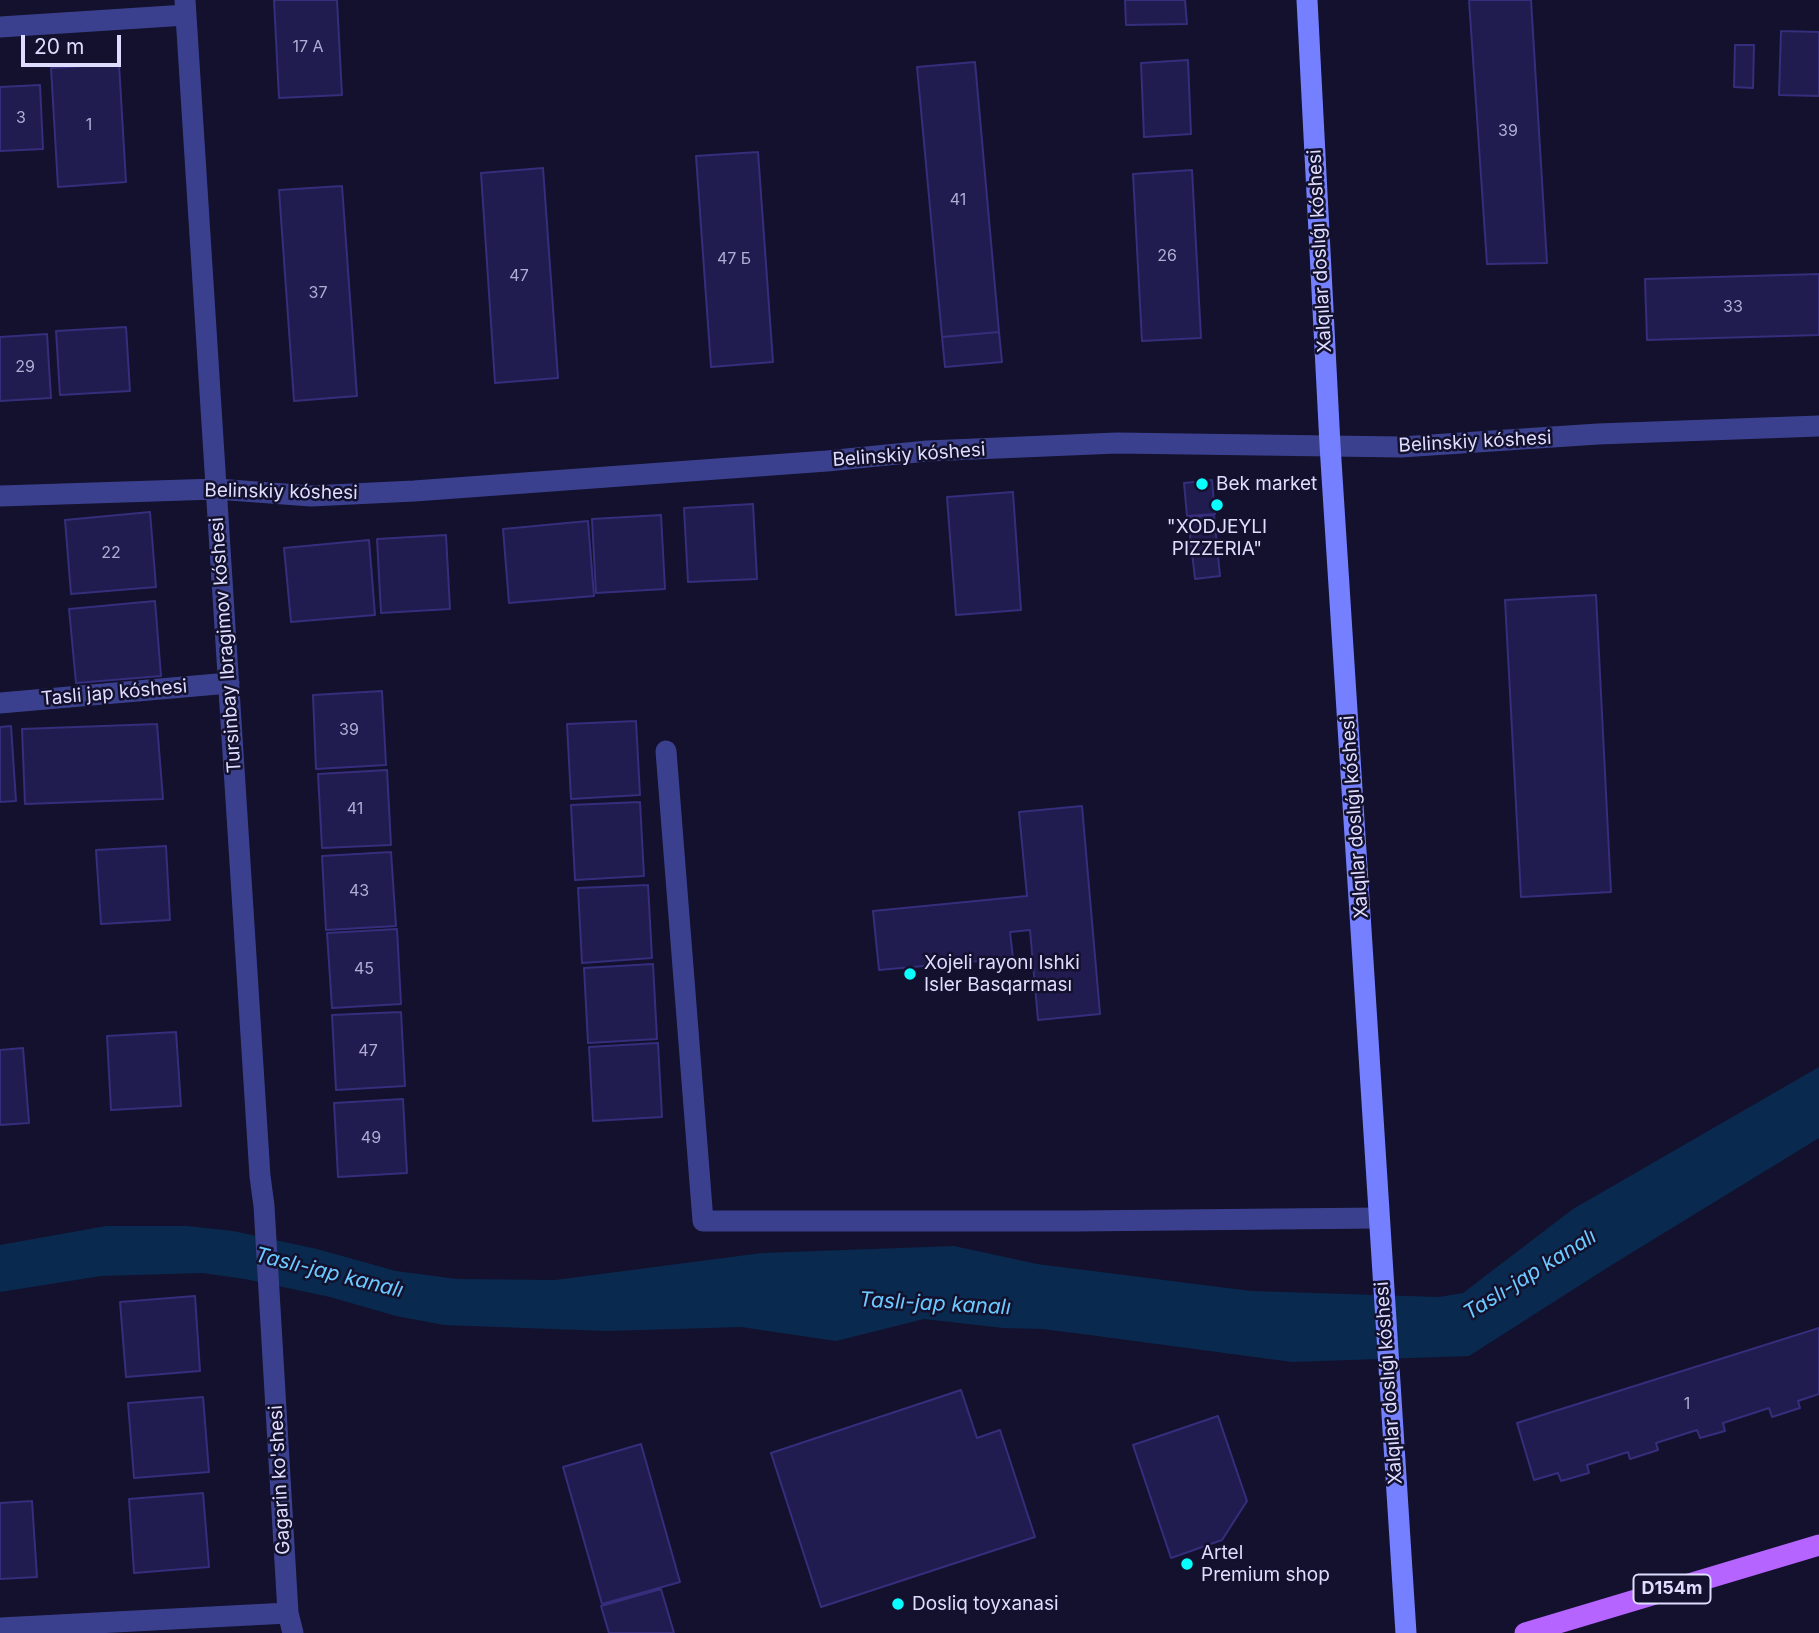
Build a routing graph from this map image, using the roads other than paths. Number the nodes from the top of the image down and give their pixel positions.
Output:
1 (1307, 0) edge
2 (185, 8) edge
3 (0, 27) edge
4 (1819, 426) edge
5 (1330, 445) junction
6 (216, 489) junction
7 (0, 496) edge
8 (229, 683) junction
9 (0, 703) edge
10 (666, 751) dead end
11 (1379, 1218) junction
12 (271, 1327) joint
13 (1819, 1545) edge
14 (290, 1623) edge
15 (0, 1628) edge
16 (1406, 1633) edge
17 (1525, 1633) edge

1 - 5 street, Xalqılar doslıǵı kóshesi
2 - 3 street
2 - 6 street, Tursinbay Ibragimov kóshesi
4 - 5 street, Belinskiy kóshesi
5 - 6 street, Belinskiy kóshesi
5 - 11 street, Xalqılar doslıǵı kóshesi
6 - 7 street, Belinskiy kóshesi
6 - 8 street, Tursinbay Ibragimov kóshesi
8 - 9 street, Tasli jap kóshesi
8 - 12 street, Tursinbay Ibragimov kóshesi
10 - 11 street
11 - 16 street, Xalqılar doslıǵı kóshesi
12 - 14 street, Gagarin ko'shesi
13 - 17 main road, D154m
14 - 15 street

